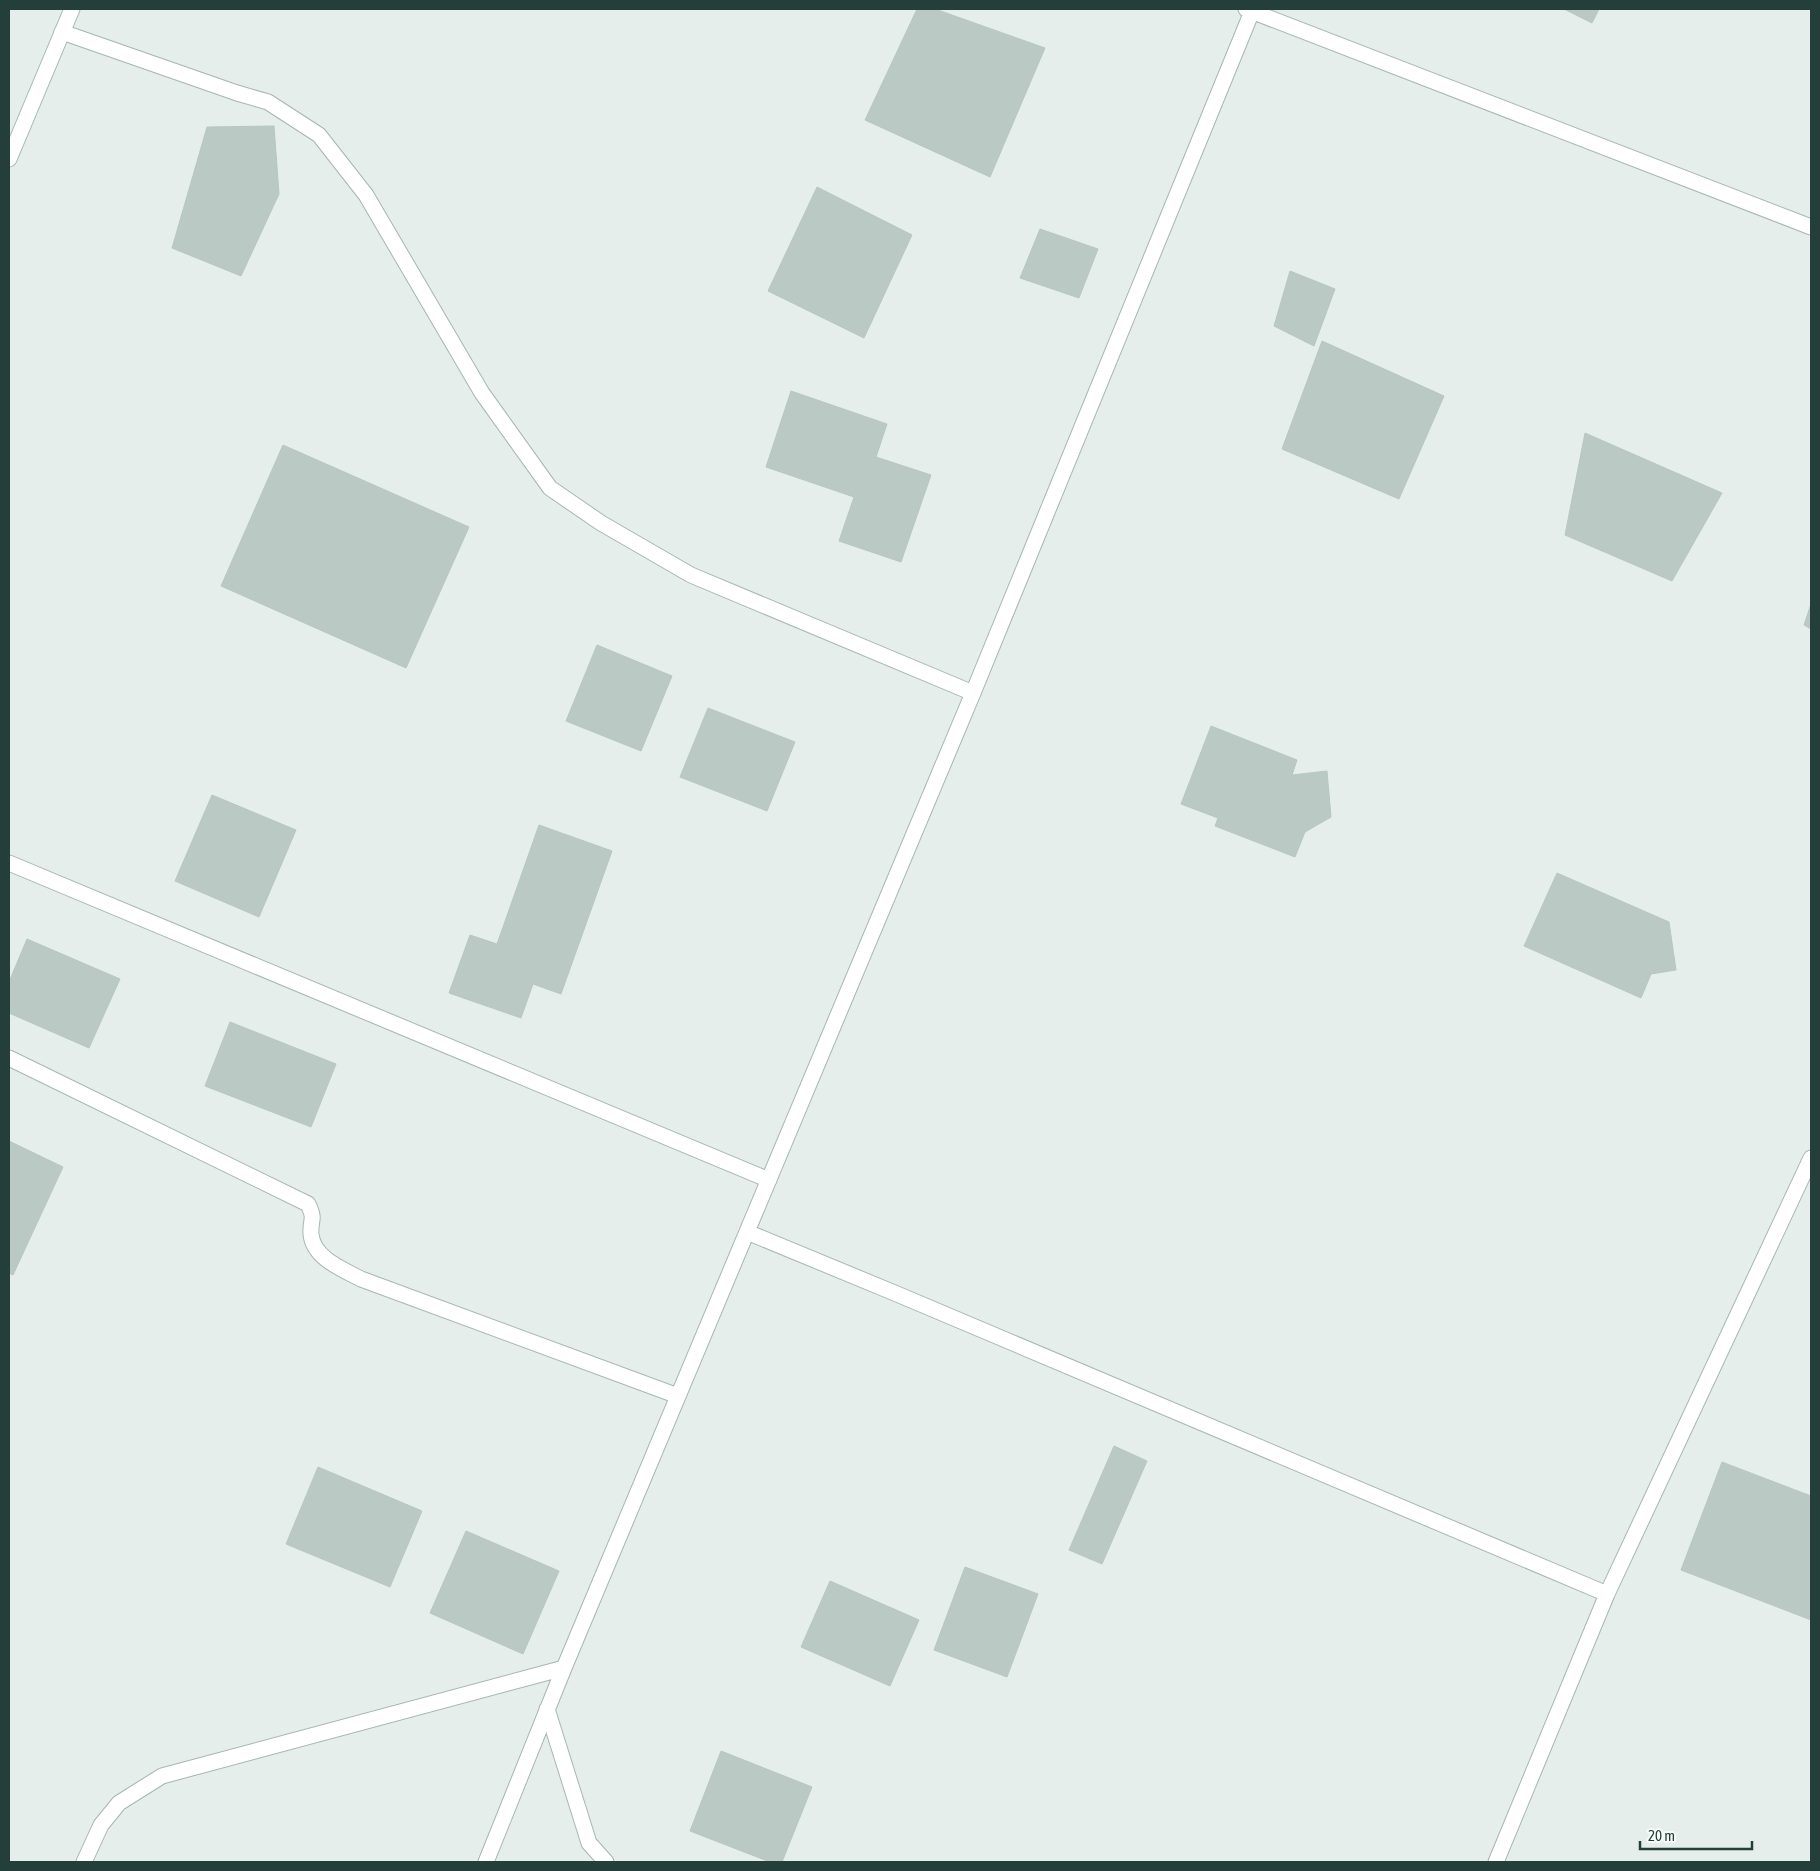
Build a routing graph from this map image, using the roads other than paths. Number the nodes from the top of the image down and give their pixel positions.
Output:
1 (72, 9) edge
2 (1250, 10) edge
3 (62, 32) junction
4 (9, 159) edge
5 (1811, 227) edge
6 (973, 693) junction
7 (9, 863) edge
8 (9, 1058) edge
9 (1811, 1158) edge
10 (769, 1180) junction
11 (747, 1232) junction
12 (678, 1396) junction
13 (1607, 1594) junction
14 (564, 1668) junction
15 (547, 1709) junction
16 (84, 1862) edge
17 (486, 1862) edge
18 (606, 1862) edge
19 (1496, 1862) edge

1 - 3 street
2 - 5 street
2 - 6 street
3 - 4 street
3 - 6 street
6 - 10 street
7 - 10 street
8 - 12 street
9 - 13 street
10 - 11 street
11 - 12 street
11 - 13 street
12 - 14 street
13 - 19 street
14 - 15 street
14 - 16 street
15 - 17 street
15 - 18 street

